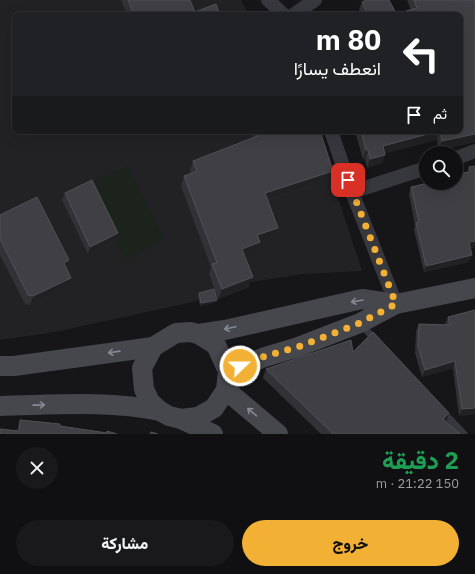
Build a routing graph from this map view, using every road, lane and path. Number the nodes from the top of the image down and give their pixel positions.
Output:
1 (268, 0) edge
2 (315, 0) edge
3 (281, 12) edge
4 (297, 12) edge
5 (332, 134) edge
6 (475, 151) edge
7 (463, 155) edge
8 (419, 170) edge
9 (352, 192) junction
10 (475, 288) edge
11 (396, 304) junction
12 (360, 323) junction
13 (198, 334) junction
14 (380, 345) edge
15 (153, 347) junction
16 (0, 366) edge
17 (227, 381) junction
18 (0, 406) edge
19 (438, 406) edge
20 (160, 412) junction
21 (181, 419) junction
22 (213, 434) edge
23 (278, 434) edge
24 (464, 434) edge

1 - 3 street
2 - 4 street
5 - 9 street
6 - 7 street
8 - 9 street
9 - 11 street
10 - 11 main road
11 - 12 main road
11 -> 13 main road
12 - 14 lane
12 - 17 main road
13 - 15 main road
13 - 17 main road
15 -> 16 main road
15 - 20 main road
17 - 21 main road
23 -> 17 main road
18 -> 20 main road
19 - 24 lane
20 - 21 main road
21 - 22 main road

